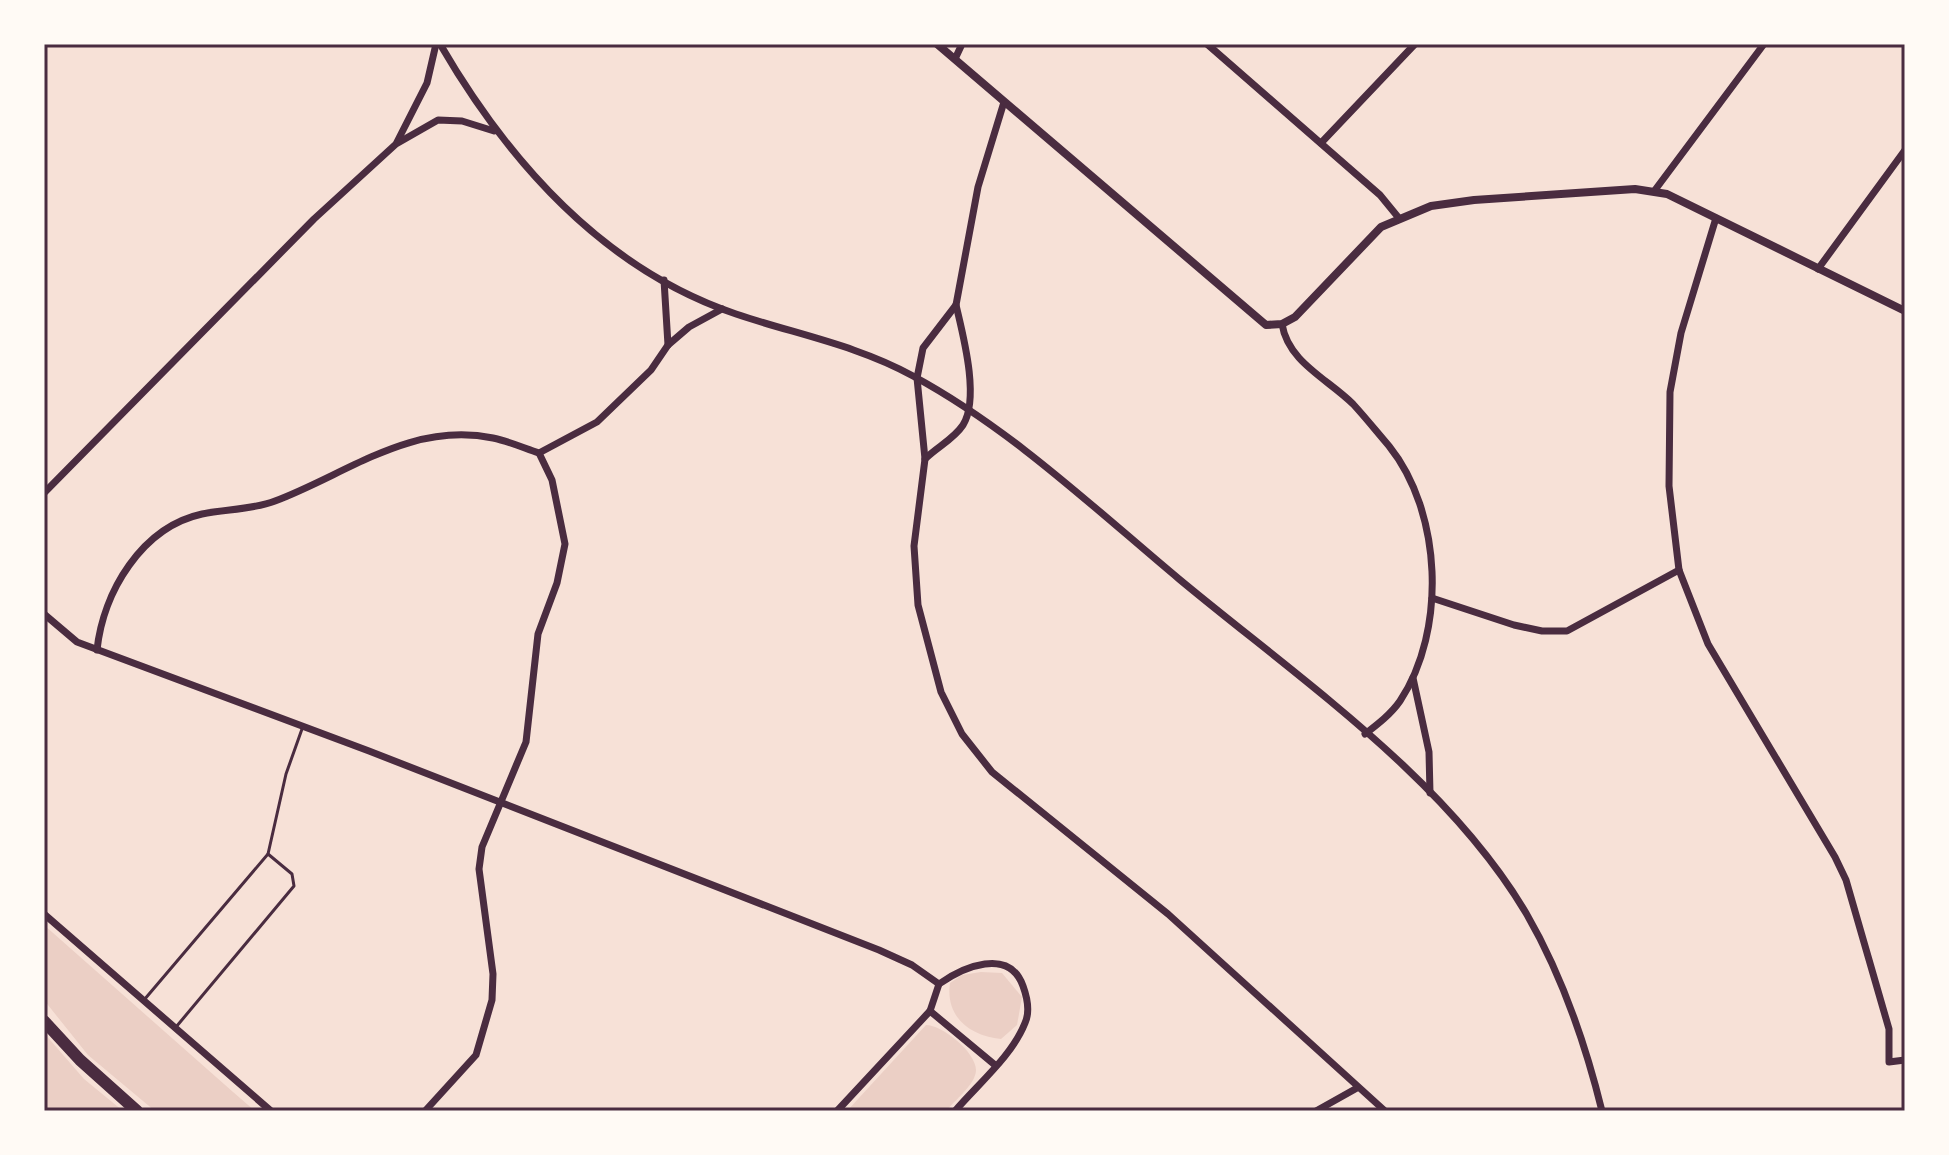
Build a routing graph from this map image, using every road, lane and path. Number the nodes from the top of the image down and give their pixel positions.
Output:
1 (438, 44) edge
2 (937, 44) edge
3 (962, 44) edge
4 (1207, 44) edge
5 (1415, 44) edge
6 (1764, 44) edge
7 (955, 59) junction
8 (1004, 102) junction
9 (495, 131) junction
10 (1321, 143) junction
11 (396, 144) junction
12 (1905, 150) edge
13 (1655, 190) junction
14 (1398, 217) junction
15 (1716, 218) junction
16 (1818, 269) junction
17 (664, 280) junction
18 (956, 305) junction
19 (722, 309) junction
20 (1905, 311) edge
21 (1282, 324) junction
22 (668, 345) junction
23 (917, 378) junction
24 (970, 410) junction
25 (539, 453) junction
26 (925, 459) junction
27 (44, 493) edge
28 (1679, 570) junction
29 (1432, 598) junction
30 (44, 614) edge
31 (44, 623) edge
32 (55, 626) junction
33 (97, 650) junction
34 (1413, 676) junction
35 (304, 726) junction
36 (1365, 734) junction
37 (1430, 793) junction
38 (503, 802) junction
39 (268, 854) junction
40 (44, 914) edge
41 (939, 984) junction
42 (144, 1000) junction
43 (930, 1011) junction
44 (44, 1021) edge
45 (175, 1027) junction
46 (1905, 1060) edge
47 (995, 1065) junction
48 (1357, 1088) junction
49 (137, 1111) edge
50 (271, 1111) edge
51 (425, 1111) edge
52 (837, 1111) edge
53 (955, 1111) edge
54 (1316, 1111) edge
55 (1385, 1111) edge
56 (1602, 1111) edge

1 - 9 street
1 - 11 street
2 - 7 street
3 - 7 street
4 - 10 street
5 - 10 street
6 - 13 street
7 - 8 street
8 - 18 street
8 - 21 street
9 - 11 street
9 - 17 street
10 - 14 street
11 - 27 street
12 - 16 street
13 - 14 street
13 - 15 street
14 - 21 street
15 - 16 street
15 - 28 street
16 - 20 street
17 - 19 street
17 - 22 street
18 - 23 street
18 - 24 street
19 - 22 street
19 - 23 street
21 - 29 street
22 - 25 street
23 - 24 street
23 - 26 street
24 - 26 street
24 - 36 street
25 - 33 street
25 - 38 street
26 - 48 street
28 - 29 street
28 - 46 street
29 - 34 street
30 - 32 street
31 - 32 street
32 - 33 street
33 - 35 street
34 - 36 street
34 - 37 street
35 - 38 street
35 - 39 lane
36 - 37 street
37 - 56 street
38 - 41 street
38 - 51 street
39 - 42 lane
39 - 45 lane
40 - 42 street
41 - 43 street
41 - 47 street
42 - 45 street
43 - 47 street
43 - 52 street
44 - 49 highway
45 - 50 street
47 - 53 street
48 - 54 street
48 - 55 street

